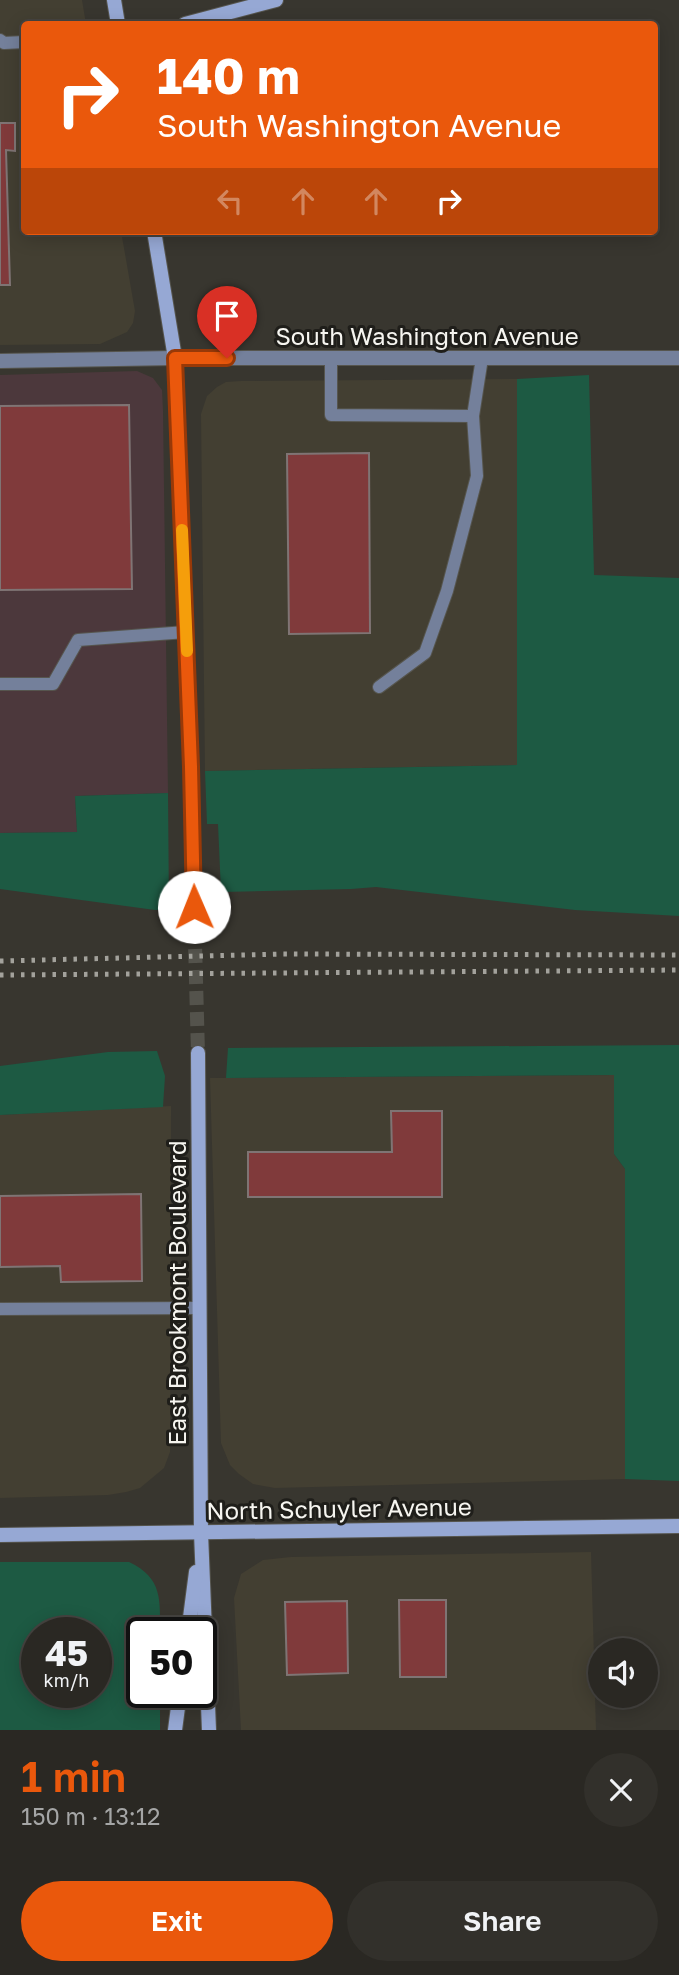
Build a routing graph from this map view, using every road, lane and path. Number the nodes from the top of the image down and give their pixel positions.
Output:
1 (114, 0) edge
2 (276, 0) edge
3 (118, 21) edge
4 (196, 21) edge
5 (0, 40) edge
6 (21, 43) edge
7 (155, 235) edge
8 (175, 358) junction
9 (331, 358) junction
10 (482, 358) junction
11 (679, 358) edge
12 (0, 361) edge
13 (473, 416) junction
14 (186, 632) junction
15 (0, 684) edge
16 (379, 687) dead end
17 (194, 907) tunnel mouth
18 (198, 1052) tunnel mouth
19 (199, 1308) junction
20 (0, 1309) edge
21 (679, 1526) edge
22 (201, 1533) junction
23 (0, 1535) edge
24 (190, 1617) edge
25 (178, 1708) edge
26 (175, 1730) edge
27 (209, 1730) edge

1 - 3 main road
2 - 4 main road
5 - 6 lane
7 - 8 main road
8 - 9 street, South Washington Avenue
8 - 12 street, South Washington Avenue
8 - 14 main road
9 - 10 street, South Washington Avenue
9 - 13 lane
10 - 11 street, South Washington Avenue
10 - 13 lane
13 - 16 lane
14 - 15 lane
14 - 17 main road
18 - 19 main road, East Brookmont Boulevard
19 - 20 lane
19 - 22 main road, East Brookmont Boulevard
21 - 22 main road, North Schuyler Avenue
22 - 23 main road, North Schuyler Avenue
22 - 24 main road, East Brookmont Boulevard
22 - 27 main road, East Brookmont Boulevard
25 - 26 main road

